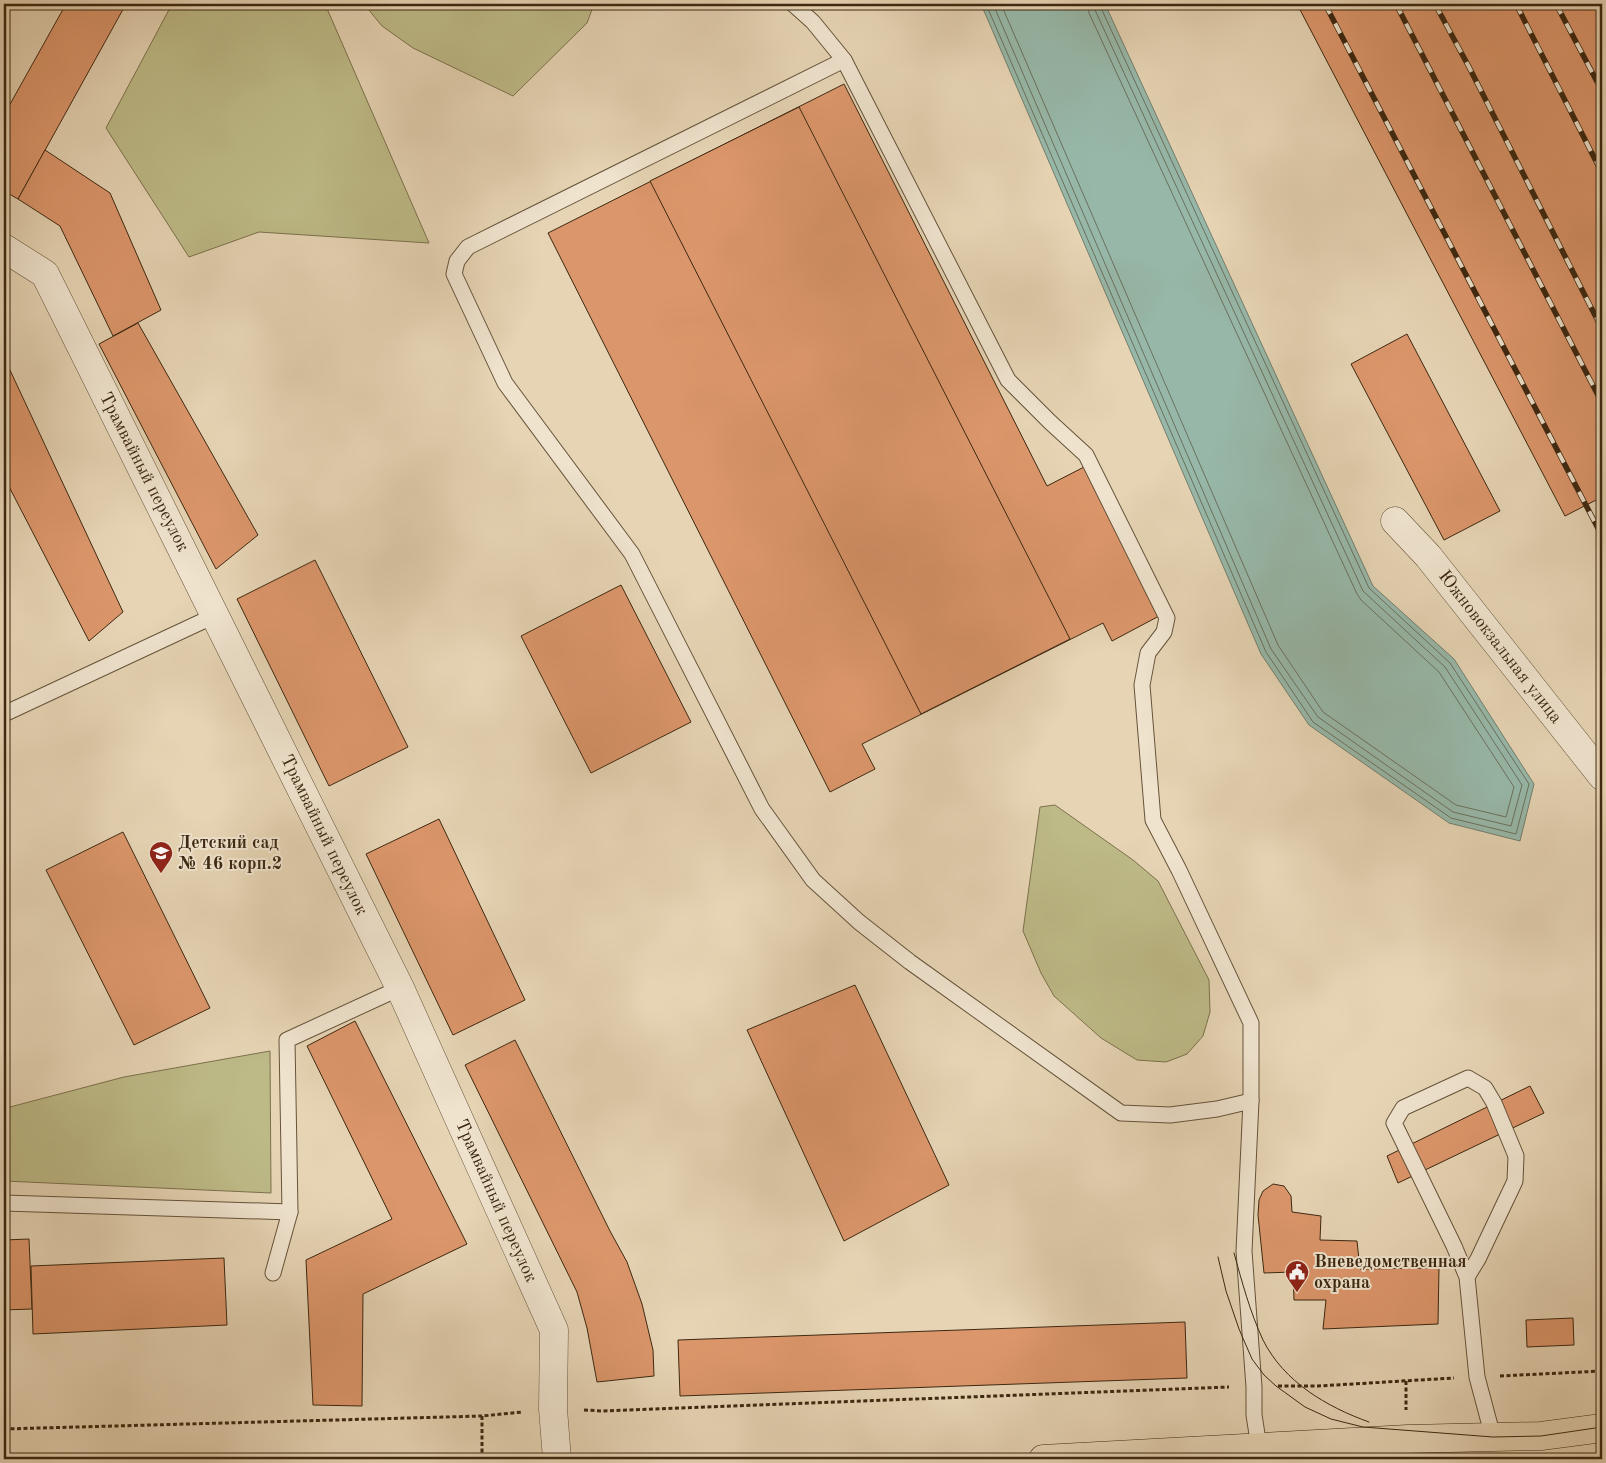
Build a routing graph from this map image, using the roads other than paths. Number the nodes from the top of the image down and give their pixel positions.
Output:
1 (793, 4) edge
2 (844, 60) junction
3 (4, 248) edge
4 (1395, 521) dead end
5 (216, 615) junction
6 (4, 714) edge
7 (1602, 776) edge
8 (400, 988) junction
9 (1251, 1101) junction
10 (4, 1203) edge
11 (290, 1212) junction
12 (273, 1273) dead end
13 (1468, 1277) junction
14 (1602, 1428) edge
15 (1493, 1438) junction
16 (1259, 1447) junction
17 (557, 1459) edge
18 (1044, 1459) edge

1 - 2 lane
2 - 9 lane
2 - 9 lane
3 - 5 street, Трамвайный переулок
4 - 7 street, Южновокзальная улица
5 - 6 lane
5 - 8 street, Трамвайный переулок
8 - 11 lane
8 - 17 street, Трамвайный переулок
9 - 16 lane
10 - 11 lane
11 - 12 lane
13 - 13 lane
13 - 15 lane
14 - 15 main road
15 - 16 main road
16 - 18 main road

